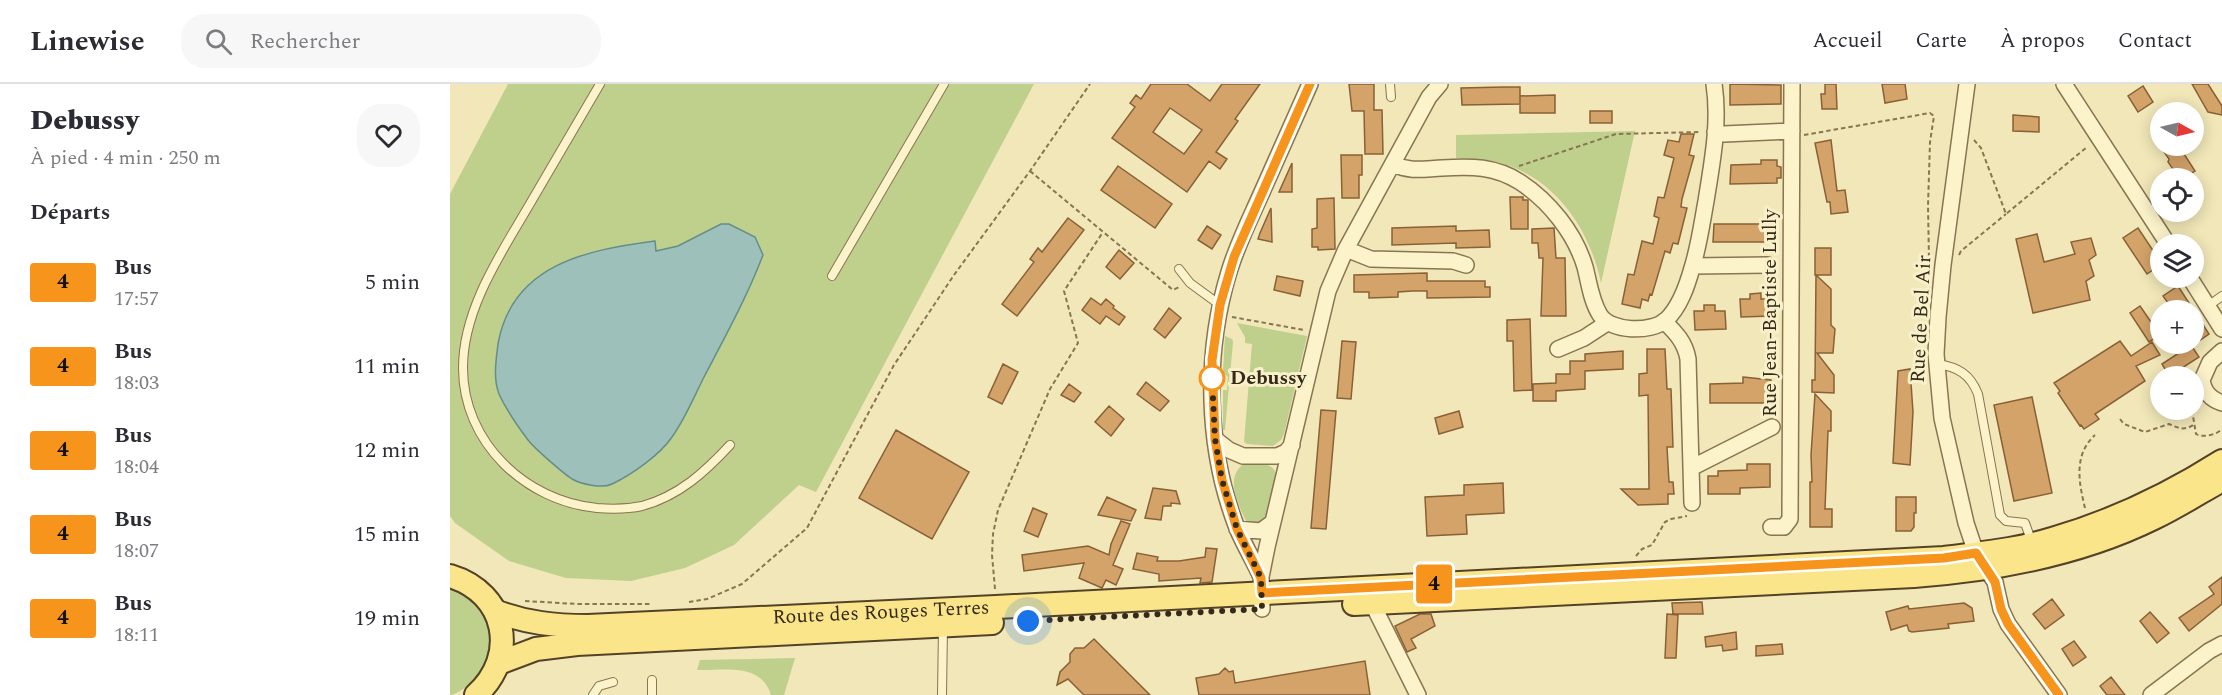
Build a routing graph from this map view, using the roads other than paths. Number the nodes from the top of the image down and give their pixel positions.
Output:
1 (600, 84) edge
2 (944, 84) edge
3 (1311, 84) edge
4 (1390, 84) edge
5 (1714, 84) edge
6 (1792, 84) edge
7 (1967, 84) edge
8 (2064, 84) edge
9 (1437, 85) edge
10 (1390, 97) dead end
11 (1715, 132) junction
12 (1796, 133) junction
13 (1393, 164) junction
14 (2161, 234) edge
15 (1346, 249) junction
16 (1466, 265) dead end
17 (1767, 265) dead end
18 (1693, 266) junction
19 (1179, 269) dead end
20 (832, 276) dead end
21 (2196, 288) edge
22 (2222, 296) edge
23 (2208, 306) junction
24 (1219, 310) junction
25 (1664, 321) junction
26 (1607, 323) junction
27 (2222, 329) edge
28 (1558, 350) dead end
29 (2222, 351) edge
30 (1937, 364) junction
31 (2222, 403) edge
32 (1772, 427) dead end
33 (1215, 439) junction
34 (730, 444) dead end
35 (1292, 445) junction
36 (1243, 456) junction
37 (1263, 457) junction
38 (2222, 461) edge
39 (1691, 468) junction
40 (1283, 480) junction
41 (2222, 480) edge
42 (1226, 492) junction
43 (1692, 503) road end
44 (1273, 522) junction
45 (1771, 527) dead end
46 (1237, 529) junction
47 (2033, 544) junction
48 (1980, 561) junction
49 (450, 576) edge
50 (1262, 593) junction
51 (1372, 603) junction
52 (495, 611) junction
53 (942, 625) junction
54 (2222, 644) edge
55 (499, 663) junction
56 (651, 680) dead end
57 (613, 682) dead end
58 (476, 695) edge
59 (593, 695) edge
60 (652, 695) edge
61 (942, 695) edge
62 (1419, 695) edge
63 (2059, 695) edge
64 (2151, 695) edge

1 - 34 lane
2 - 20 lane
3 - 24 street
4 - 10 lane
5 - 11 street
6 - 12 street, Rue Jean-Baptiste Lully
7 - 30 street, Rue de Bel Air
8 - 14 street
9 - 13 street
11 - 12 street
11 - 18 street
12 - 45 street, Rue Jean-Baptiste Lully
13 - 15 street
13 - 26 street
15 - 16 street
15 - 35 street
17 - 18 street
18 - 25 street
19 - 24 lane
21 - 23 street
22 - 23 lane
23 - 27 street
24 - 33 street
25 - 26 street
25 - 39 street
26 - 28 street
29 - 31 street
30 - 47 lane
30 - 48 street, Rue de Bel Air
32 - 39 street
33 - 36 street
33 - 42 street
35 - 37 street
35 - 40 street
36 - 37 street
36 - 42 street
37 - 40 street
38 - 47 main road, Route des Rouges Terres
39 - 43 street
40 - 44 street
41 - 48 main road, Route des Rouges Terres
42 - 46 street
44 - 46 street
44 - 50 street
46 - 50 street
47 - 48 main road, Route des Rouges Terres
48 - 50 main road, Route des Rouges Terres
48 - 51 main road, Route des Rouges Terres
48 - 63 street, Rue de Bel Air
49 - 52 main road
50 - 51 main road, Route des Rouges Terres
50 - 52 main road, Route des Rouges Terres
50 - 53 main road, Route des Rouges Terres
51 - 62 street
52 - 55 main road
53 - 55 main road, Route des Rouges Terres
53 - 61 lane
54 - 64 street
55 - 58 main road
56 - 60 lane
57 - 59 lane

